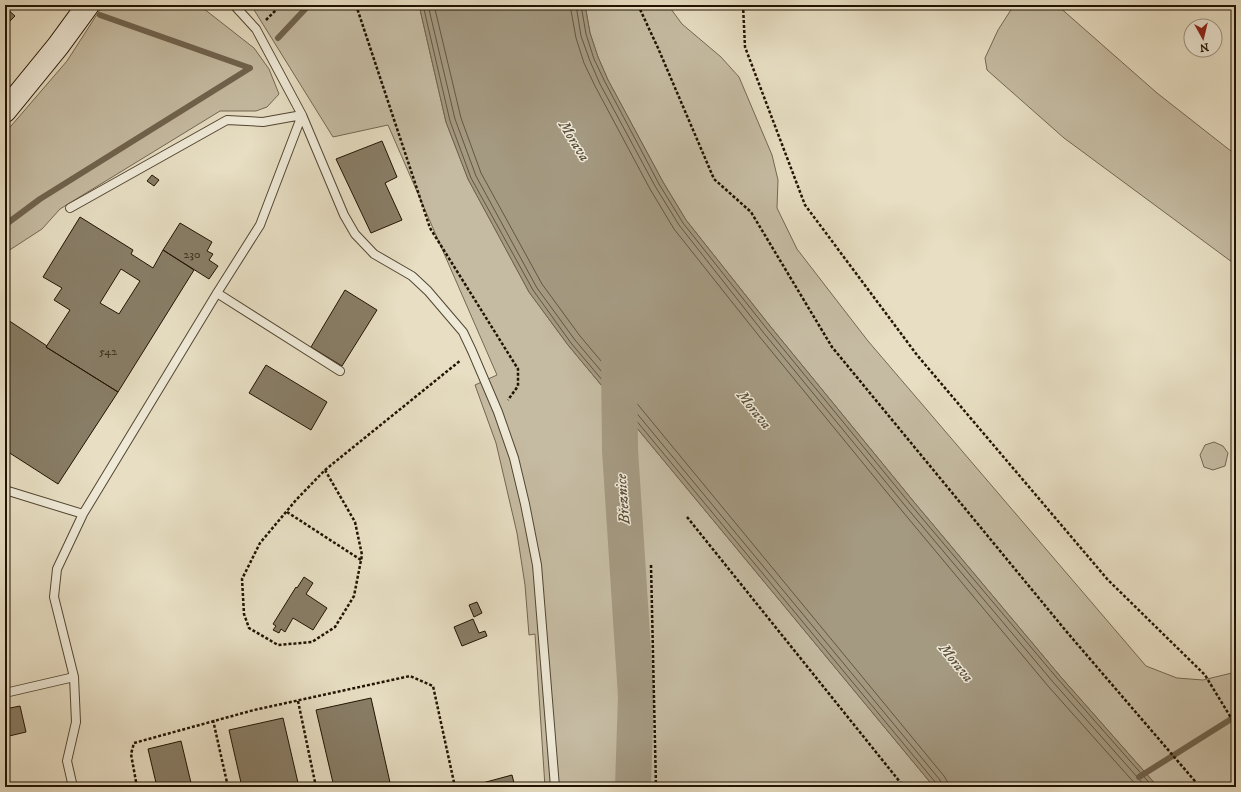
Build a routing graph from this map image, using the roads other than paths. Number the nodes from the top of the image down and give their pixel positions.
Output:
1 (88, 5) edge
2 (234, 5) edge
3 (5, 111) edge
4 (302, 115) junction
5 (70, 208) dead end
6 (217, 293) junction
7 (340, 371) dead end
8 (5, 490) edge
9 (83, 514) junction
10 (74, 678) junction
11 (5, 693) edge
12 (73, 787) edge
13 (555, 787) edge

1 - 3 main road
2 - 4 lane
4 - 5 lane
4 - 6 lane
4 - 13 lane
6 - 7 lane
6 - 9 lane
8 - 9 lane
9 - 10 lane
10 - 11 lane
10 - 12 lane

